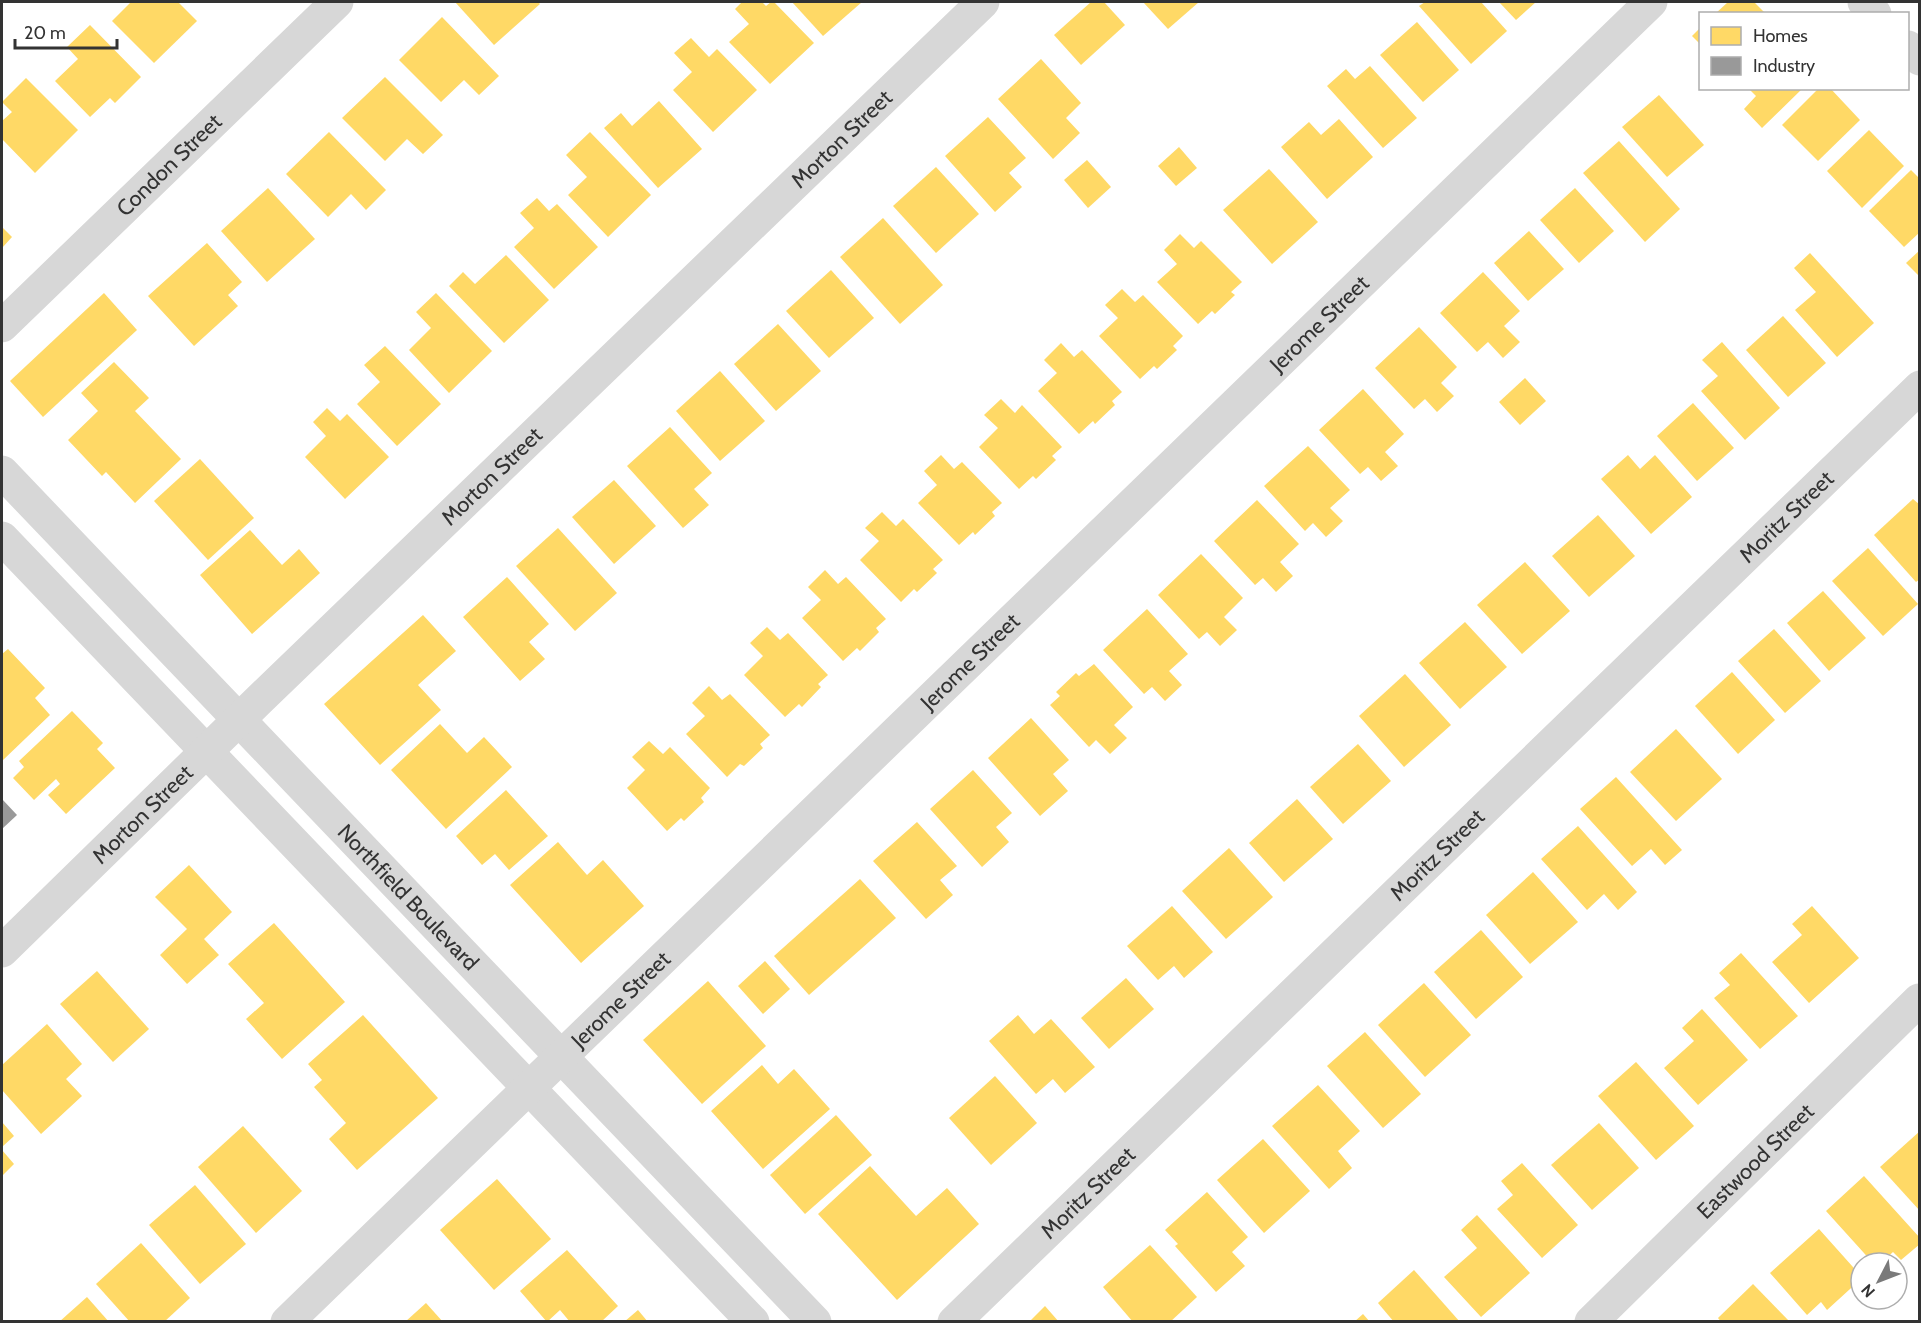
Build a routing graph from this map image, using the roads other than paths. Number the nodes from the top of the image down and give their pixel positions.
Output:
1 (337, 2) edge
2 (983, 2) edge
3 (1651, 2) edge
4 (1909, 48) edge
5 (1920, 59) edge
6 (2, 326) edge
7 (1920, 387) edge
8 (2, 472) edge
9 (2, 538) edge
10 (239, 719) junction
11 (207, 751) junction
12 (2, 951) edge
13 (1919, 1000) edge
14 (560, 1056) junction
15 (528, 1087) junction
16 (287, 1322) edge
17 (753, 1322) edge
18 (815, 1322) edge
19 (954, 1322) edge
20 (1591, 1322) edge

1 - 6 street, Condon Street
2 - 10 street, Morton Street
3 - 14 street, Jerome Street
4 - 5 street
7 - 19 street, Moritz Street
8 - 10 street, Northfield Boulevard
9 - 11 street, Northfield Boulevard
10 - 11 street, Morton Street
10 - 14 street, Northfield Boulevard
11 - 12 street, Morton Street
11 - 15 street, Northfield Boulevard
13 - 20 street, Eastwood Street
14 - 15 street, Jerome Street
14 - 18 street, Northfield Boulevard
15 - 16 street, Jerome Street
15 - 17 street, Northfield Boulevard

